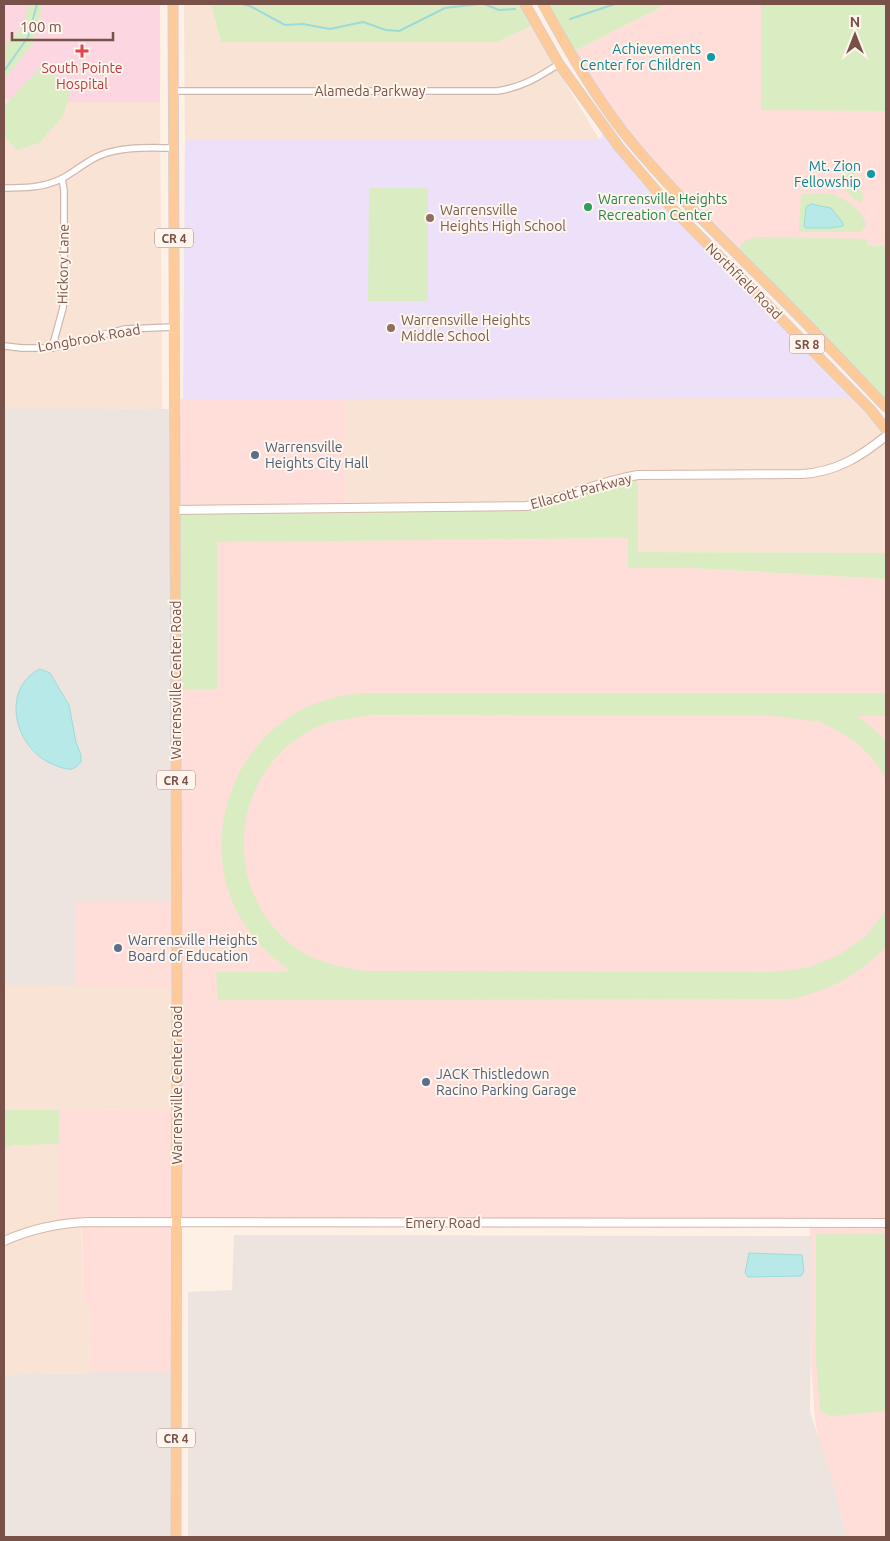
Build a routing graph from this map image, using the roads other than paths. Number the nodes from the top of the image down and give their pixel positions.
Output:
1 (173, 4) edge
2 (525, 4) edge
3 (543, 4) edge
4 (559, 64) junction
5 (174, 91) junction
6 (174, 148) junction
7 (62, 179) junction
8 (4, 188) edge
9 (174, 327) junction
10 (4, 346) edge
11 (52, 348) junction
12 (886, 407) edge
13 (886, 429) edge
14 (886, 436) edge
15 (175, 510) junction
16 (176, 1222) junction
17 (886, 1223) edge
18 (4, 1241) edge
19 (176, 1537) edge

1 - 5 main road, Warrensville Center Road / CR 4
2 - 4 main road, Northfield Road / SR 8
3 - 12 main road, Northfield Road / SR 8
4 - 5 street, Alameda Parkway
4 - 13 main road, Northfield Road / SR 8
5 - 6 main road, Warrensville Center Road / CR 4
6 - 7 street
6 - 9 main road, Warrensville Center Road / CR 4
7 - 8 street
7 - 11 street, Hickory Lane
9 - 11 street, Longbrook Road
9 - 15 main road, Warrensville Center Road / CR 4
10 - 11 street, Longbrook Road
14 - 15 street, Ellacott Parkway
15 - 16 main road, Warrensville Center Road / CR 4
16 - 17 street, Emery Road
16 - 18 street, Emery Road
16 - 19 main road, Warrensville Center Road / CR 4

